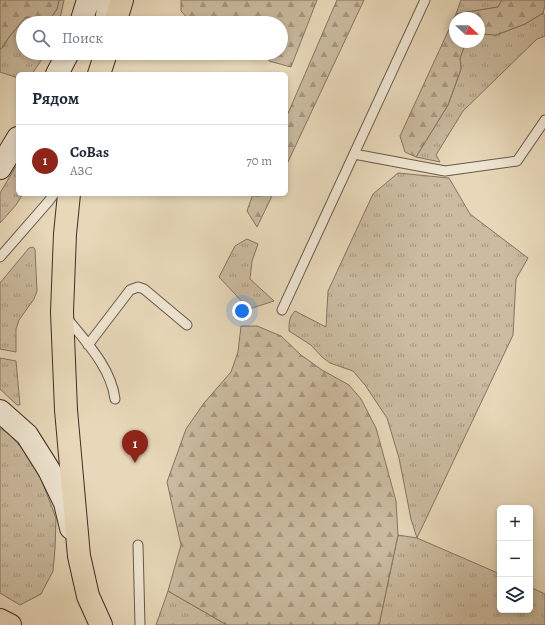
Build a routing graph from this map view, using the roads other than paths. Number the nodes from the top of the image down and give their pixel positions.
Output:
1 (88, 0) edge
2 (109, 0) edge
3 (122, 0) edge
4 (425, 0) edge
5 (83, 16) edge
6 (107, 16) edge
7 (117, 16) edge
8 (64, 60) edge
9 (58, 72) edge
10 (545, 120) edge
11 (16, 141) edge
12 (354, 154) junction
13 (0, 168) edge
14 (52, 196) edge
15 (69, 196) edge
16 (0, 257) edge
17 (282, 310) dead end
18 (62, 312) junction
19 (187, 325) dead end
20 (88, 345) junction
21 (115, 399) dead end
22 (0, 411) edge
23 (138, 545) dead end
24 (79, 556) junction
25 (0, 620) edge
26 (10, 625) edge
27 (101, 625) edge
28 (140, 625) edge

1 - 5 main road
2 - 6 main road
3 - 7 main road
4 - 12 lane
8 - 9 main road
10 - 12 lane
11 - 13 main road
12 - 17 lane
14 - 16 lane
15 - 18 main road
18 - 20 lane
18 - 24 main road
19 - 20 lane
20 - 21 lane
22 - 24 main road
23 - 28 lane
24 - 27 main road
25 - 26 main road

